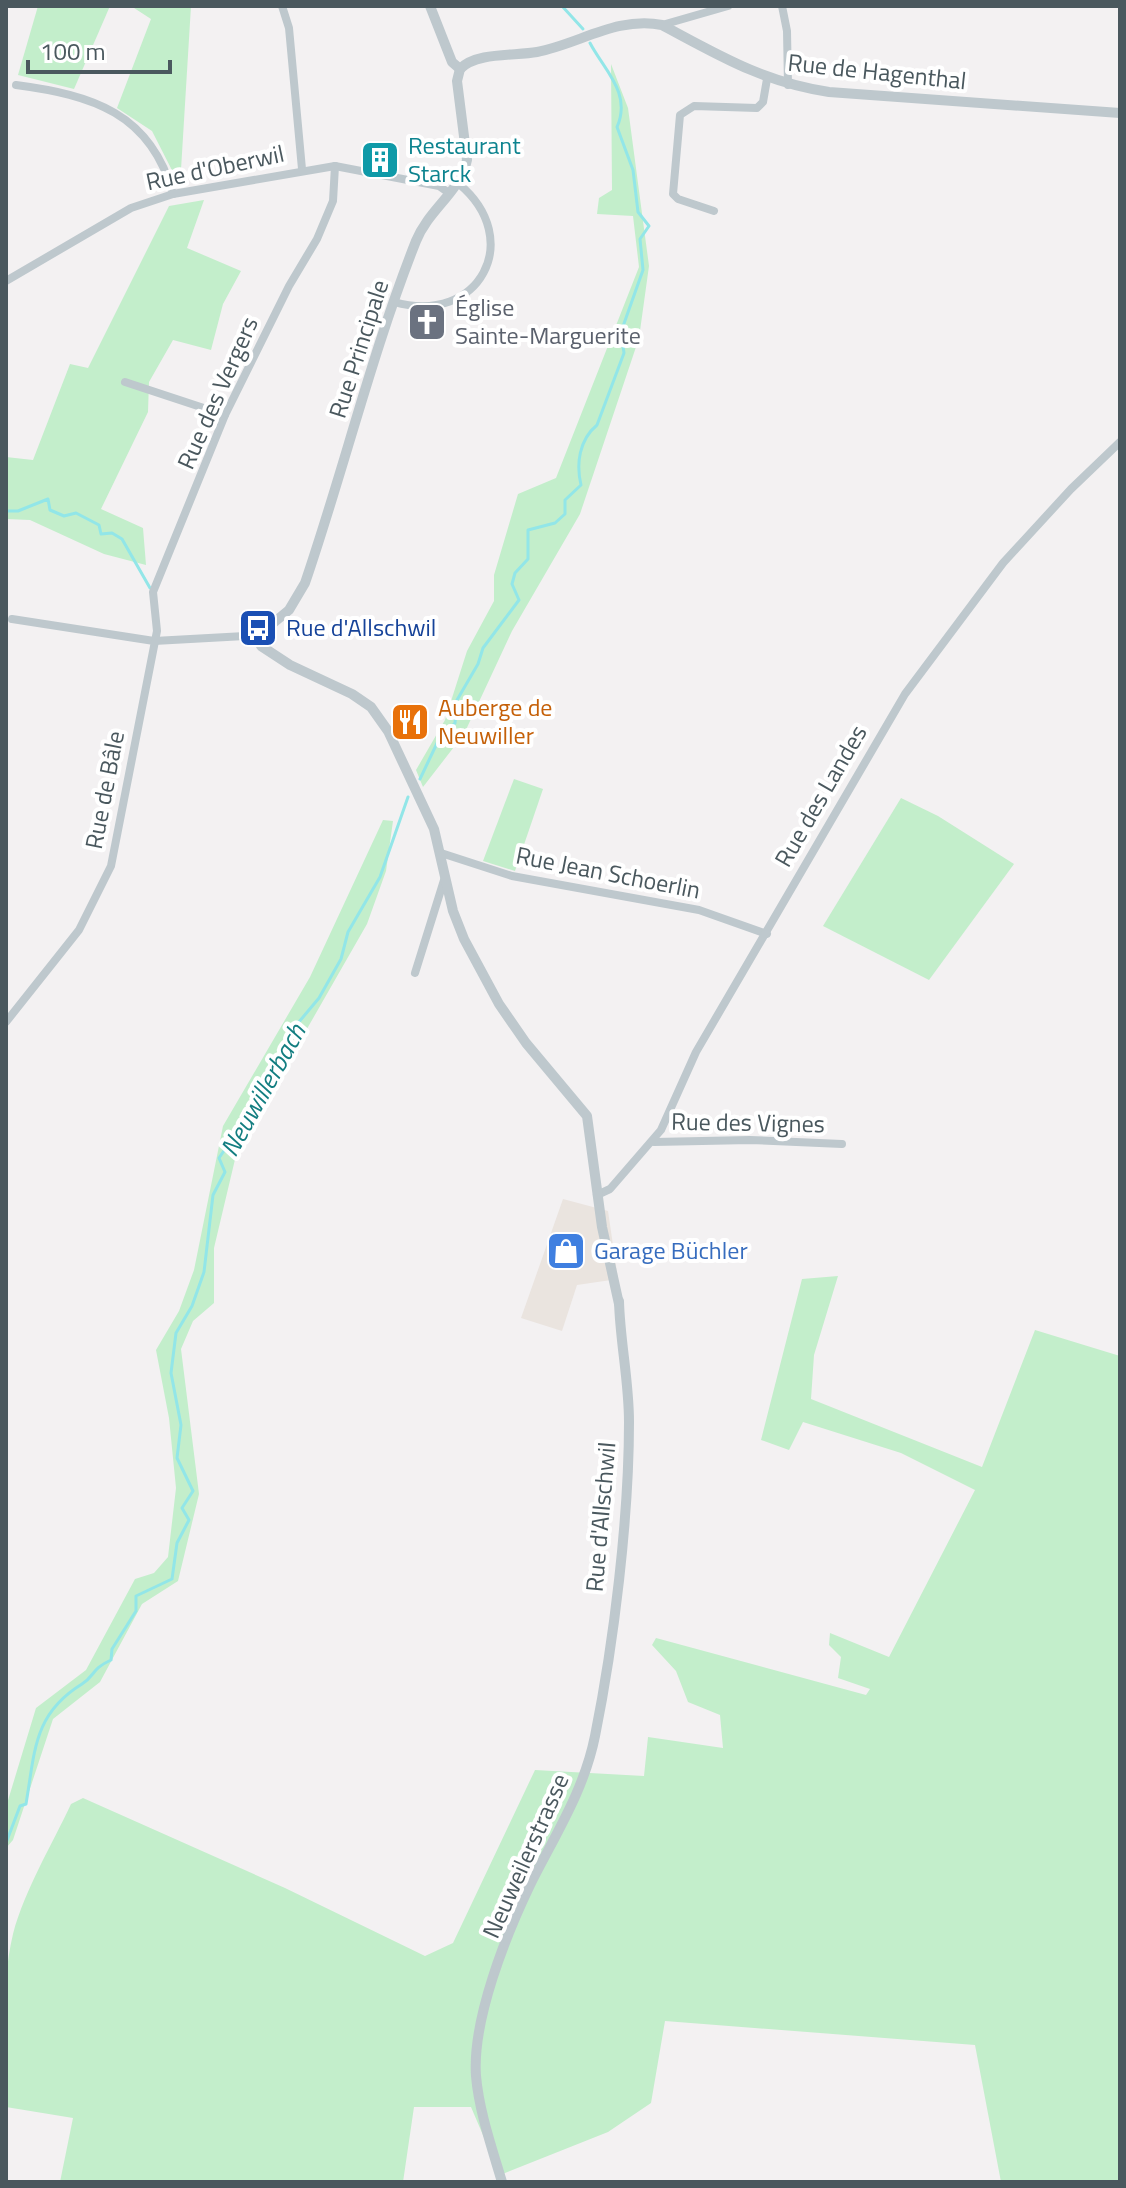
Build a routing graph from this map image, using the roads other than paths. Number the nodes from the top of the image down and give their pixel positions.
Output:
1 (282, 6) edge
2 (430, 6) edge
3 (728, 6) edge
4 (782, 6) edge
5 (662, 25) junction
6 (460, 69) junction
7 (767, 79) junction
8 (16, 85) dead end
9 (788, 86) junction
10 (1120, 113) edge
11 (335, 166) junction
12 (302, 169) junction
13 (459, 184) junction
14 (449, 193) junction
15 (173, 194) junction
16 (714, 211) dead end
17 (6, 281) edge
18 (394, 302) junction
19 (125, 382) dead end
20 (225, 415) junction
21 (1120, 442) edge
22 (12, 619) dead end
23 (261, 638) junction
24 (154, 641) junction
25 (441, 853) junction
26 (445, 876) junction
27 (767, 934) junction
28 (415, 973) dead end
29 (6, 1022) edge
30 (654, 1142) junction
31 (842, 1144) dead end
32 (597, 1195) junction
33 (596, 1732) joint
34 (502, 2182) edge

1 - 12 street
2 - 6 street
3 - 5 street
4 - 9 street
5 - 6 street, Rue de Hagenthal
5 - 7 street, Rue de Hagenthal
6 - 13 street
7 - 9 street, Rue de Hagenthal
7 - 16 street
8 - 15 street
9 - 10 street, Rue de Hagenthal
11 - 12 street, Rue d'Oberwil
11 - 14 street, Rue d'Oberwil
11 - 20 street, Rue des Vergers
12 - 15 street, Rue d'Oberwil
13 - 14 street, Rue Principale
13 - 18 street
14 - 18 street, Rue Principale
15 - 17 street, Rue d'Oberwil
18 - 23 street, Rue Principale
19 - 20 street
20 - 24 street, Rue des Vergers
21 - 27 street, Rue des Landes
22 - 24 street
23 - 24 street
23 - 25 street, Rue d'Allschwil
24 - 29 street, Rue de Bâle
25 - 26 street, Rue d'Allschwil
25 - 27 street, Rue Jean Schoerlin
26 - 28 street
26 - 32 street, Rue d'Allschwil
27 - 30 street, Rue des Landes
30 - 31 street, Rue des Vignes
30 - 32 street, Rue des Landes
32 - 33 street, Rue d'Allschwil
33 - 34 street, Neuweilerstrasse

